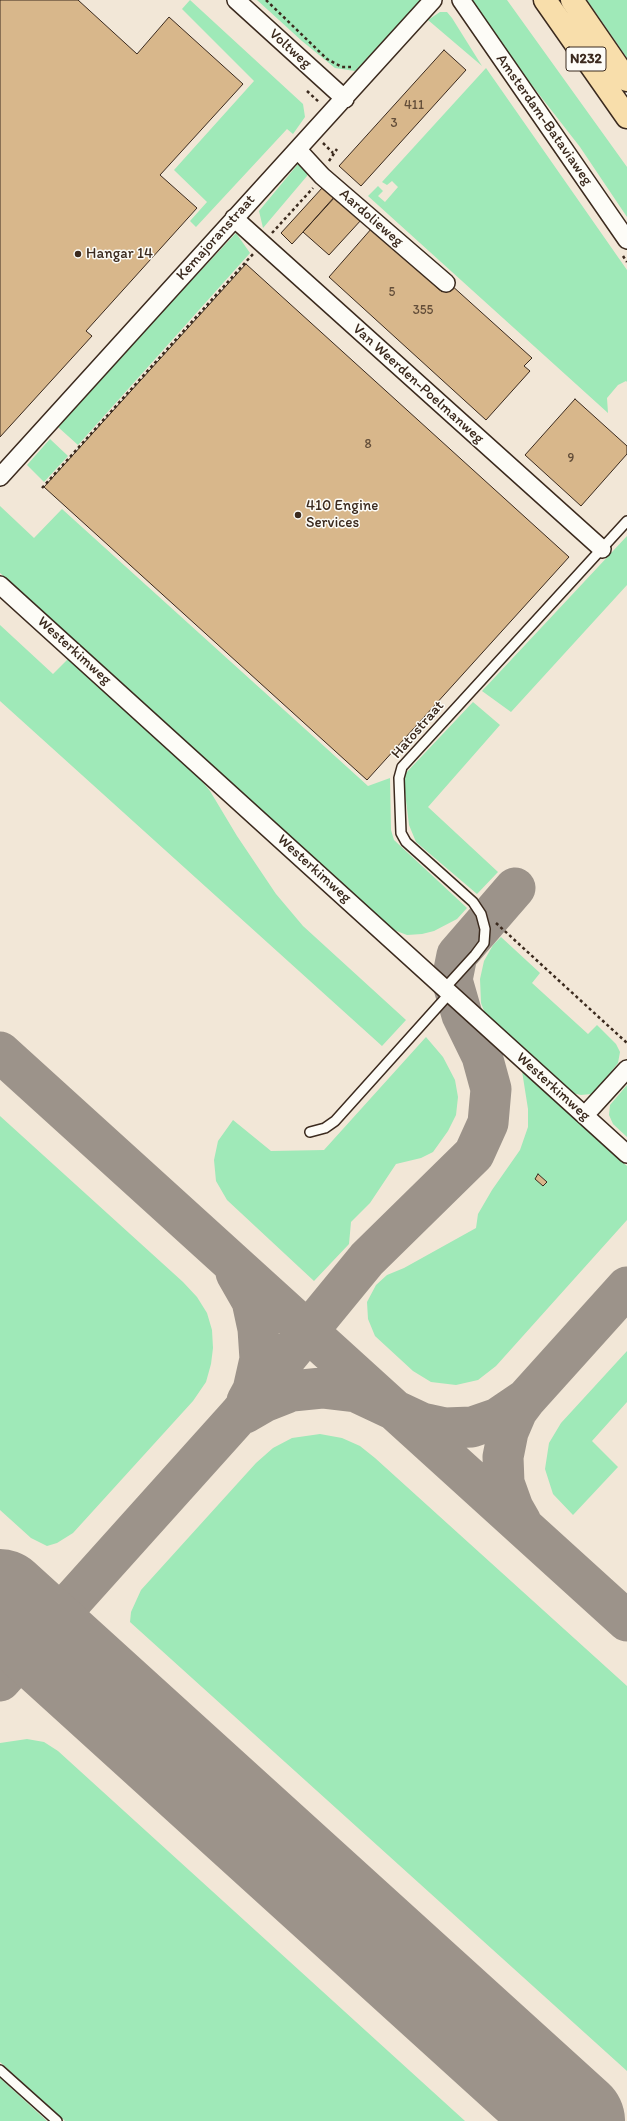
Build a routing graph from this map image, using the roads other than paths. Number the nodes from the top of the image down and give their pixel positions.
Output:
1 (236, 0) edge
2 (433, 0) edge
3 (461, 0) edge
4 (545, 0) edge
5 (572, 0) edge
6 (627, 80) edge
7 (345, 99) junction
8 (627, 117) edge
9 (298, 150) junction
10 (234, 218) junction
11 (627, 240) edge
12 (446, 283) dead end
13 (0, 477) edge
14 (627, 521) edge
15 (602, 549) junction
16 (0, 585) edge
17 (447, 991) junction
18 (627, 1069) edge
19 (585, 1115) junction
20 (310, 1132) dead end
21 (627, 1154) edge
22 (0, 2070) edge
23 (57, 2121) edge

1 - 7 street, Voltweg
2 - 7 street, Kemajoranstraat
3 - 11 street, Amsterdam-Bataviaweg
4 - 8 main road, N232
5 - 6 main road, N232
7 - 9 street, Kemajoranstraat
9 - 10 street, Kemajoranstraat
9 - 12 street, Aardolieweg
10 - 13 street, Kemajoranstraat
10 - 15 street, Van Weerden-Poelmanweg
14 - 15 lane, Hatostraat
15 - 17 lane, Hatostraat
16 - 17 street, Westerkimweg
17 - 19 street, Westerkimweg
17 - 20 lane, Hatostraat
18 - 19 street
19 - 21 street, Westerkimweg
22 - 23 lane

